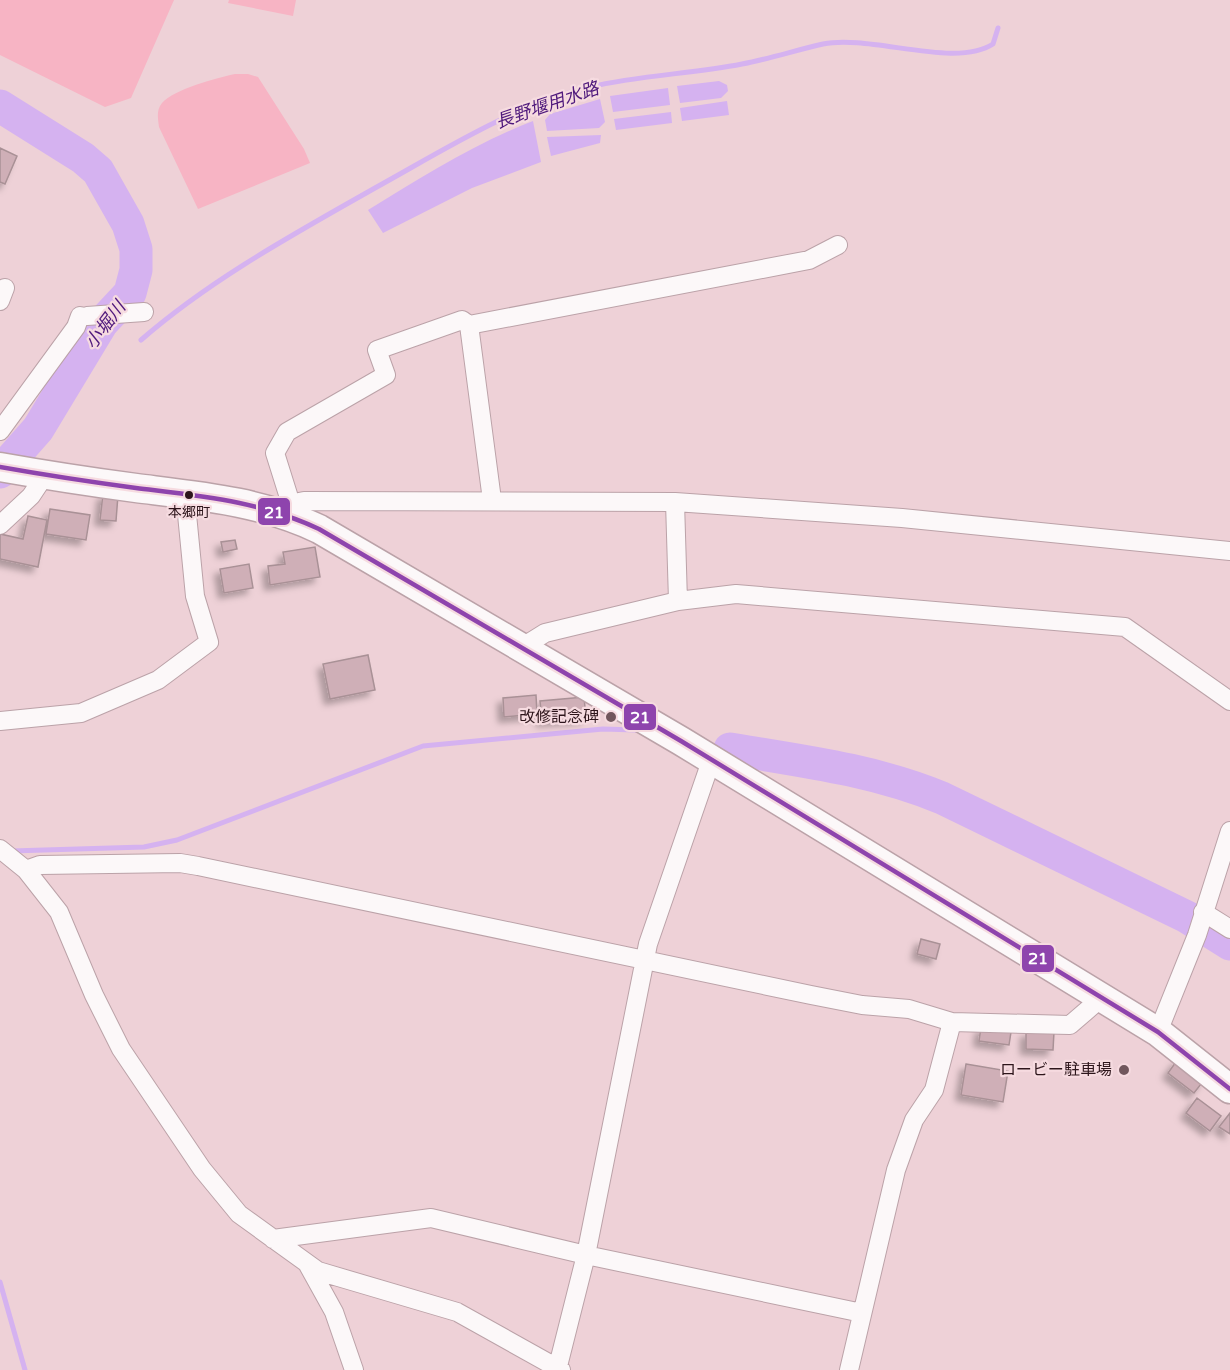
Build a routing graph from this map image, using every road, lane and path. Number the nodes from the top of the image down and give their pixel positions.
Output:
1 (838, 245) dead end
2 (144, 312) dead end
3 (469, 326) junction
4 (0, 431) edge
5 (0, 467) edge
6 (40, 474) junction
7 (185, 494) junction
8 (492, 500) junction
9 (675, 502) junction
10 (281, 506) junction
11 (0, 525) edge
12 (1230, 550) edge
13 (678, 601) junction
14 (521, 648) junction
15 (1230, 701) edge
16 (0, 721) edge
17 (711, 761) junction
18 (1230, 831) edge
19 (13, 860) edge
20 (1200, 922) junction
21 (1230, 929) edge
22 (645, 961) junction
23 (1097, 995) junction
24 (952, 1022) junction
25 (1158, 1032) junction
26 (1230, 1089) edge
27 (273, 1239) junction
28 (586, 1255) junction
29 (306, 1262) junction
30 (862, 1313) junction
31 (559, 1369) edge
32 (354, 1370) edge
33 (849, 1370) edge

1 - 3 street
2 - 4 street
3 - 8 street
3 - 10 street
5 - 6 main road
6 - 7 main road
6 - 11 street
7 - 10 main road
7 - 16 street
8 - 9 street
8 - 10 street
9 - 12 street
9 - 13 street
10 - 14 main road
13 - 14 street
13 - 15 street
14 - 17 main road
17 - 22 street
17 - 23 main road
18 - 20 street
19 - 22 street
19 - 27 street
20 - 21 street
20 - 25 street
22 - 24 street
22 - 28 street
23 - 24 street
23 - 25 main road
24 - 30 street
25 - 26 main road
27 - 28 street
27 - 29 street
28 - 30 street
28 - 31 street
29 - 31 street
29 - 32 street
30 - 33 street

